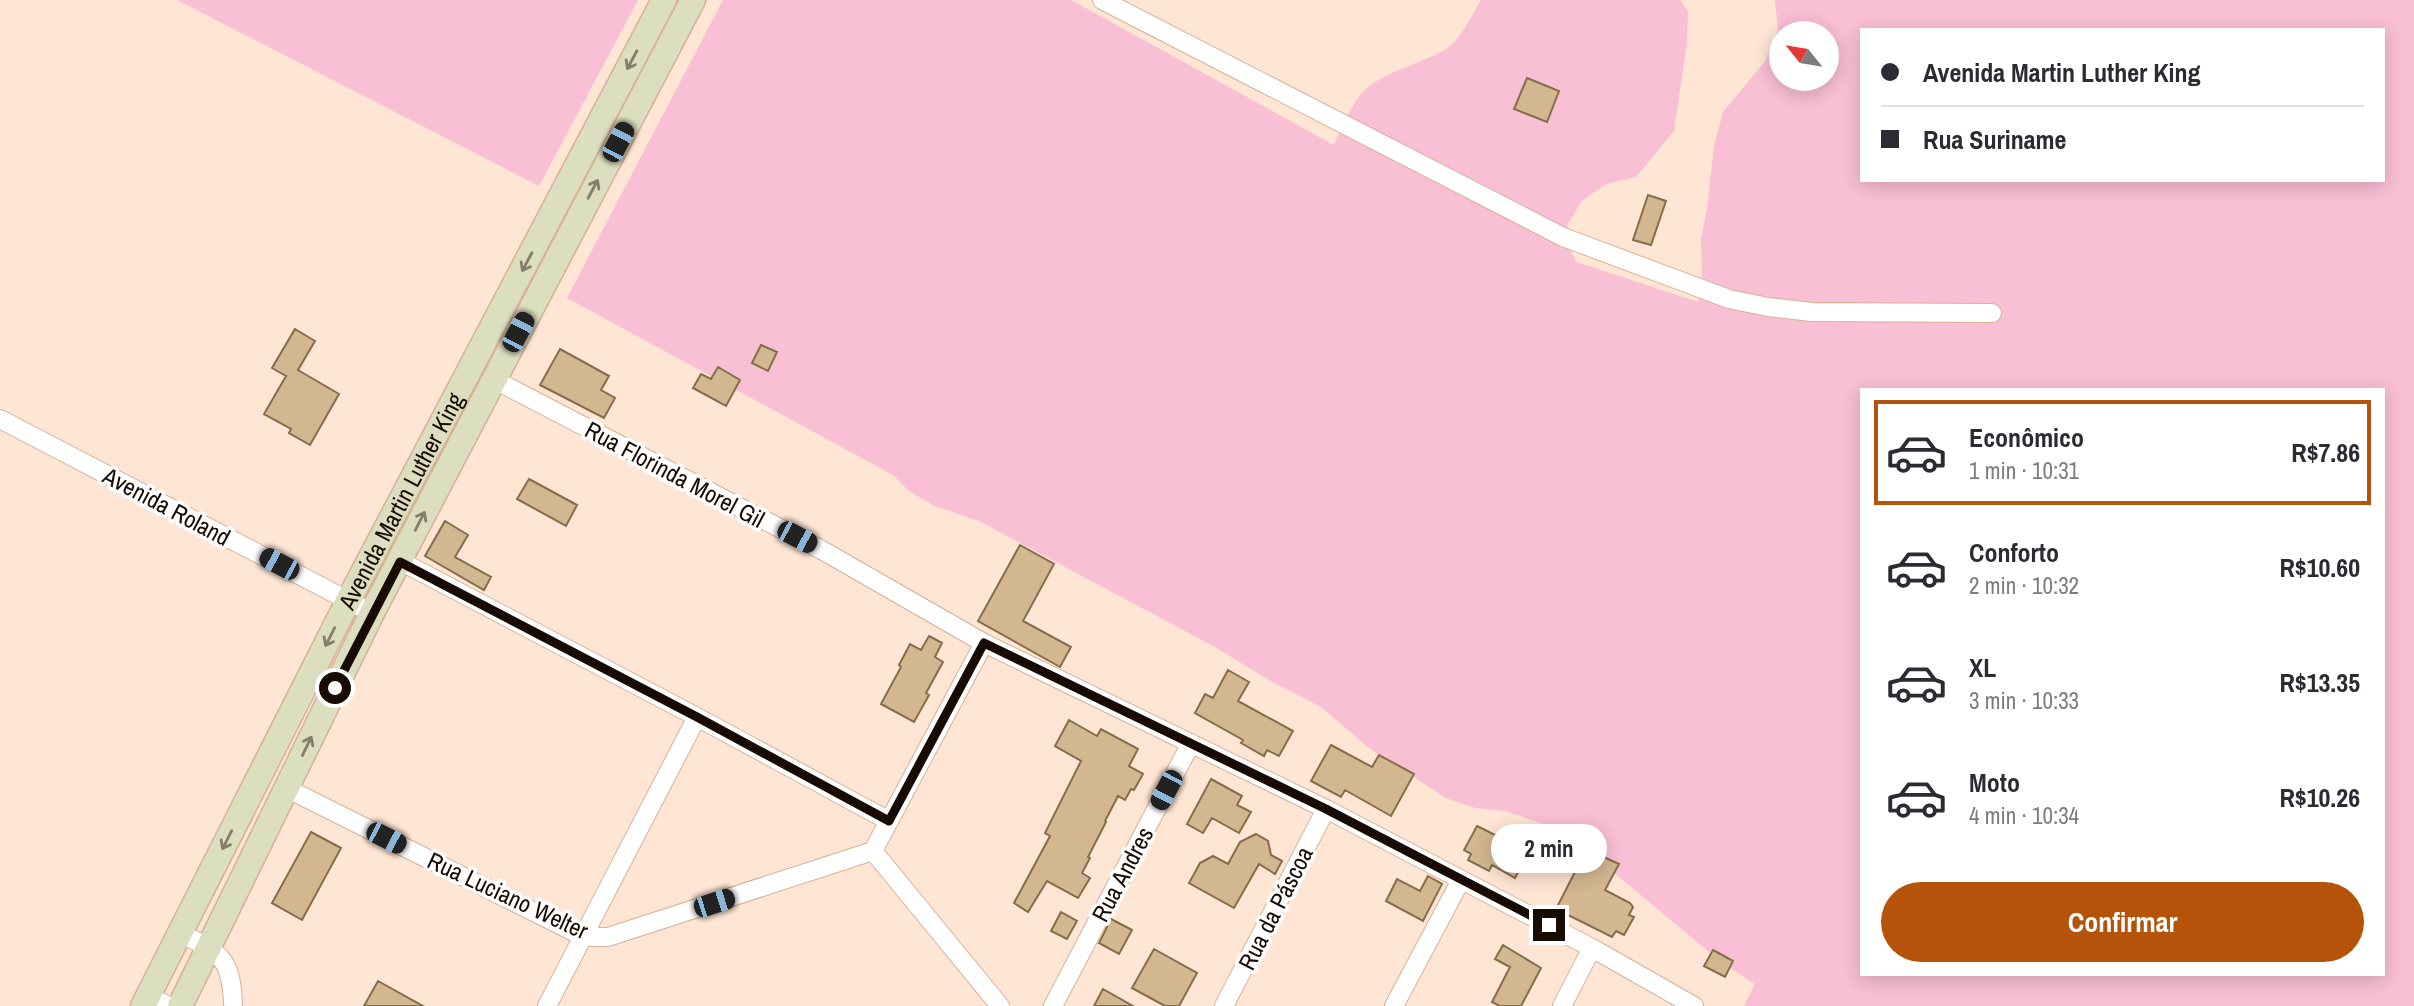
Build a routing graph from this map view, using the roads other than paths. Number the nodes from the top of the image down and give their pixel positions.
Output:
1 (664, 0) edge
2 (693, 0) edge
3 (1102, 0) edge
4 (1992, 313) dead end
5 (493, 379) junction
6 (0, 419) edge
7 (400, 562) junction
8 (348, 601) junction
9 (372, 613) junction
10 (984, 643) junction
11 (697, 717) junction
12 (1191, 743) junction
13 (286, 788) junction
14 (1326, 809) junction
15 (889, 821) junction
16 (873, 851) junction
17 (1461, 880) junction
18 (180, 933) junction
19 (584, 937) junction
20 (210, 947) junction
21 (1592, 948) junction
22 (153, 1002) edge
23 (233, 1005) edge
24 (180, 1006) edge
25 (547, 1006) edge
26 (1000, 1006) edge
27 (1053, 1006) edge
28 (1224, 1006) edge
29 (1394, 1006) edge
30 (1562, 1006) edge
31 (1694, 1006) edge

1 -> 8 main road, Avenida Martin Luther King
5 -> 2 main road, Avenida Martin Luther King
3 - 4 street
7 -> 5 main road, Avenida Martin Luther King
5 - 10 street, Rua Florinda Morel Gil
6 - 8 street, Avenida Roland
7 - 9 main road, Avenida Martin Luther King
7 - 11 street
8 - 9 street, Avenida Roland
8 -> 18 main road, Avenida Martin Luther King
13 -> 9 main road, Avenida Martin Luther King
10 - 12 street, Rua Florinda Morel Gil
10 - 15 street
11 - 15 street
11 - 19 street
12 - 14 street, Rua Florinda Morel Gil
12 - 27 street, Rua Andres
13 - 19 street, Rua Luciano Welter
13 - 20 main road, Avenida Martin Luther King
14 - 17 street, Rua Florinda Morel Gil
14 - 28 street, Rua da Páscoa
15 - 16 street
16 - 19 street, Rua Luciano Welter
16 - 26 street
17 - 21 street, Rua Florinda Morel Gil
17 - 29 street
18 - 20 street
18 - 22 main road, Avenida Martin Luther King
19 - 25 street
20 - 23 street
20 - 24 main road, Avenida Martin Luther King
21 - 30 street
21 - 31 street, Rua Florinda Morel Gil

